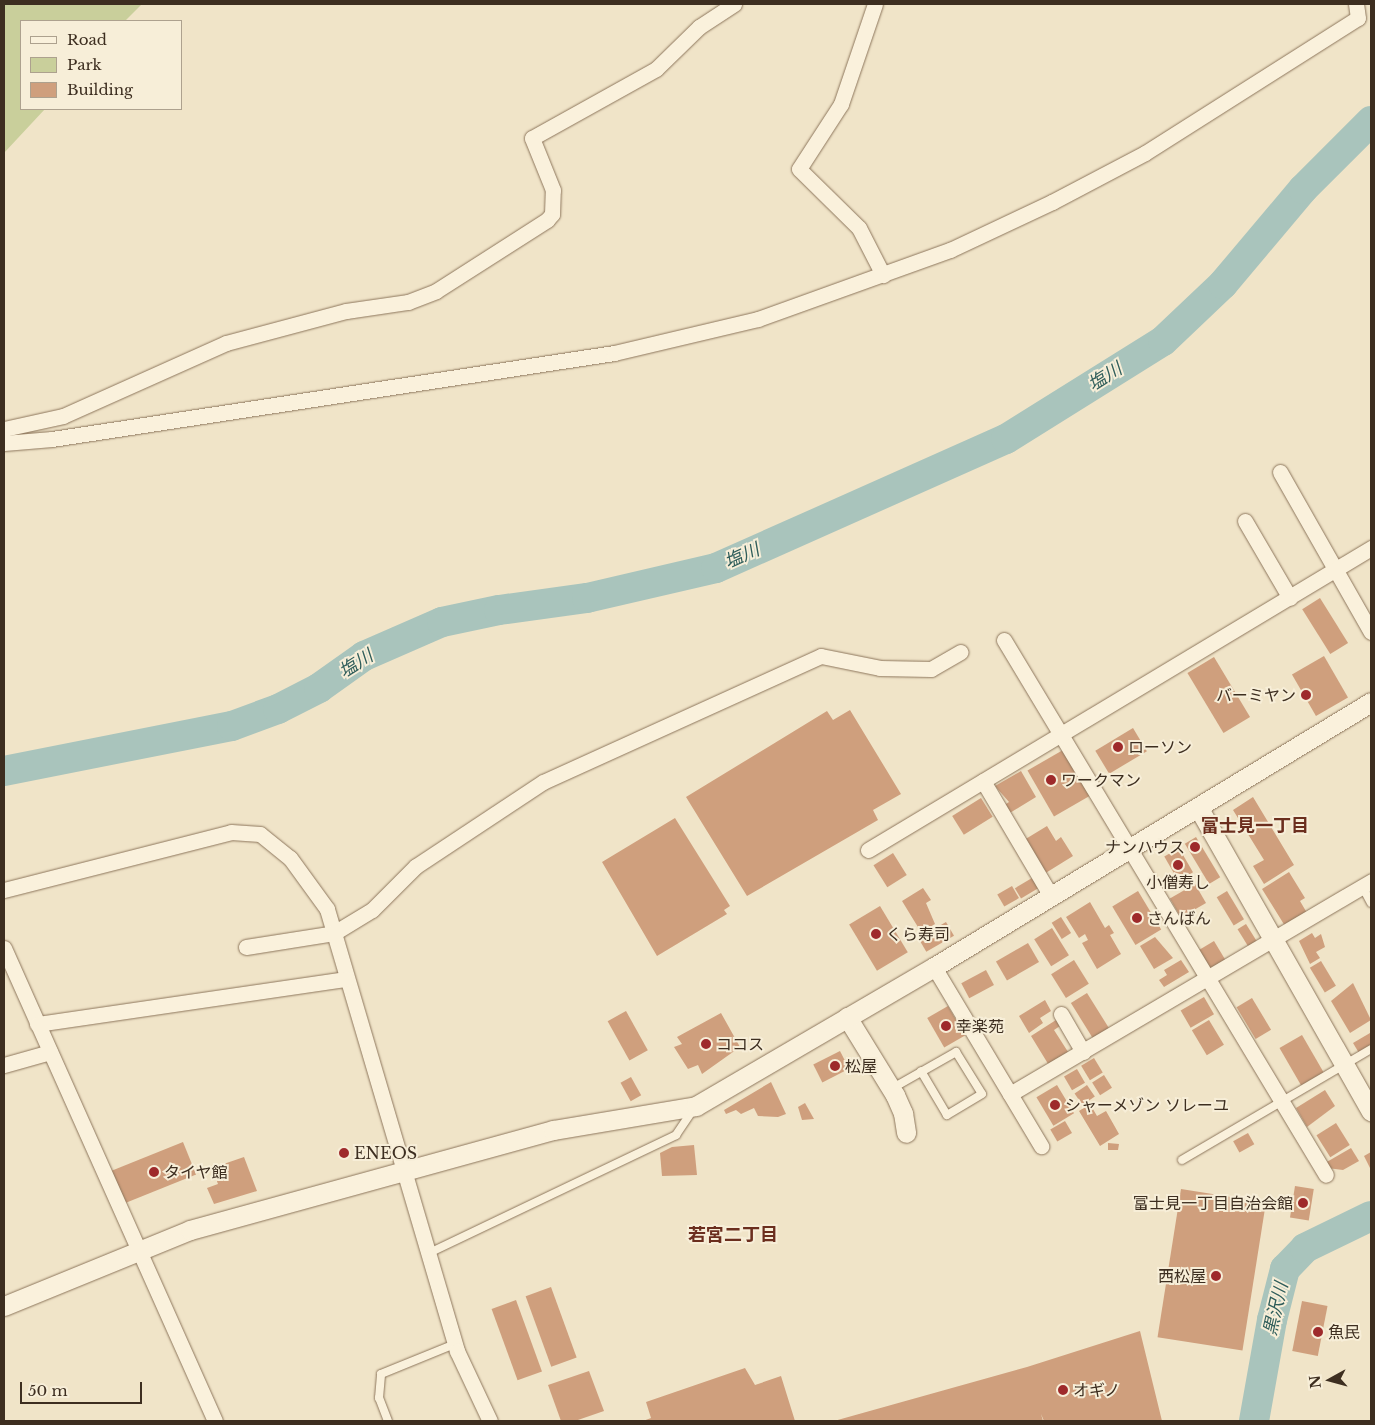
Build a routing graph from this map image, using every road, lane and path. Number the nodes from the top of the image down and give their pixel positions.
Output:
1 (734, 4) edge
2 (875, 4) edge
3 (1356, 4) edge
4 (883, 275) junction
5 (4, 429) edge
6 (4, 443) edge
7 (1280, 472) dead end
8 (1245, 521) dead end
9 (1371, 548) edge
10 (1335, 571) junction
11 (1290, 598) junction
12 (1371, 632) edge
13 (1004, 640) dead end
14 (960, 652) dead end
15 (1371, 702) edge
16 (1061, 735) junction
17 (983, 782) junction
18 (1198, 807) junction
19 (1130, 849) junction
20 (868, 850) dead end
21 (1366, 883) edge
22 (4, 890) edge
23 (1051, 896) junction
24 (1371, 903) edge
25 (334, 933) junction
26 (1276, 940) junction
27 (246, 947) dead end
28 (4, 948) edge
29 (934, 968) junction
30 (1208, 978) junction
31 (346, 979) junction
32 (1061, 1014) dead end
33 (846, 1017) junction
34 (37, 1024) junction
35 (1371, 1049) edge
36 (50, 1052) junction
37 (1083, 1052) junction
38 (4, 1065) edge
39 (1346, 1065) junction
40 (921, 1072) junction
41 (891, 1089) junction
42 (1010, 1094) junction
43 (1281, 1101) junction
44 (696, 1106) junction
45 (1371, 1111) edge
46 (906, 1133) dead end
47 (1041, 1146) dead end
48 (1182, 1160) dead end
49 (405, 1170) junction
50 (1326, 1175) dead end
51 (139, 1251) junction
52 (427, 1254) junction
53 (4, 1306) edge
54 (455, 1344) junction
55 (215, 1421) edge
56 (388, 1421) edge
57 (490, 1421) edge

1 - 5 street
2 - 4 street
3 - 4 street
4 - 6 street
7 - 10 street
8 - 11 street
9 - 10 street
10 - 11 street
10 - 12 street
11 - 16 street
13 - 16 street
14 - 25 street
15 - 18 street
16 - 17 street
16 - 19 street
17 - 20 street
17 - 23 street
18 - 19 street
18 - 26 street
19 - 23 street
19 - 30 street
21 - 24 lane
21 - 26 street
22 - 25 street
23 - 29 street
25 - 27 street
25 - 31 street
26 - 30 street
26 - 39 street
28 - 34 street
29 - 33 street
29 - 42 street
30 - 37 street
30 - 43 street
31 - 34 street
31 - 49 street
32 - 37 street
33 - 41 street
33 - 44 street
34 - 36 street
35 - 39 lane
36 - 38 street
36 - 51 street
37 - 42 street
39 - 43 lane
39 - 45 street
40 - 40 lane
40 - 41 lane
41 - 46 street
42 - 47 street
43 - 48 lane
43 - 50 street
44 - 49 street
44 - 52 lane
49 - 51 street
49 - 52 street
51 - 53 street
51 - 55 street
52 - 54 street
54 - 56 lane
54 - 57 street

